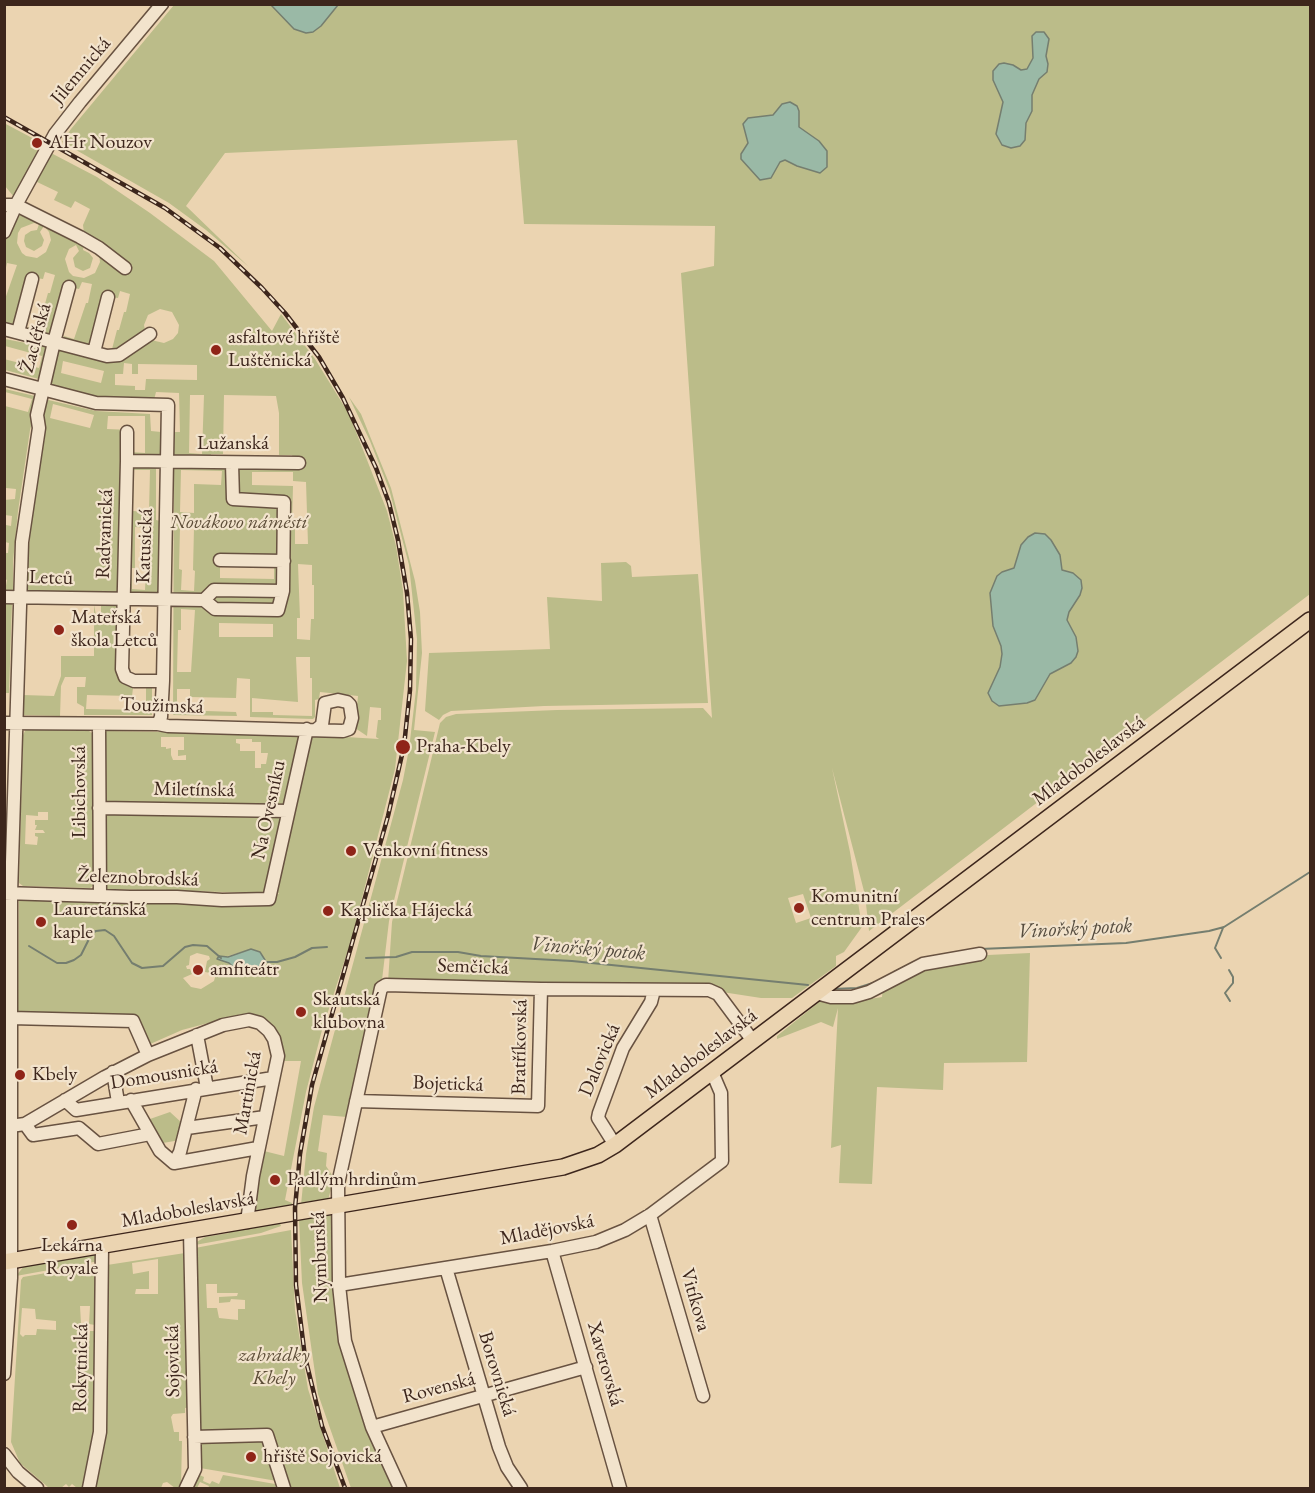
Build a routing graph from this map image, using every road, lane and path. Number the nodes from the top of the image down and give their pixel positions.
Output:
1 (162, 4) edge
2 (10, 205) edge
3 (4, 232) edge
4 (125, 268) dead end
5 (32, 279) dead end
6 (69, 287) dead end
7 (108, 297) dead end
8 (4, 329) edge
9 (18, 332) junction
10 (150, 334) dead end
11 (54, 342) junction
12 (94, 352) junction
13 (4, 379) edge
14 (43, 390) junction
15 (127, 432) dead end
16 (127, 461) junction
17 (168, 462) junction
18 (232, 463) junction
19 (299, 463) dead end
20 (220, 560) dead end
21 (284, 561) junction
22 (283, 591) junction
23 (4, 597) edge
24 (19, 597) junction
25 (123, 600) junction
26 (163, 600) junction
27 (204, 600) junction
28 (1311, 620) edge
29 (163, 681) junction
30 (10, 724) edge
31 (99, 724) junction
32 (158, 724) junction
33 (312, 729) joint
34 (99, 808) junction
35 (288, 811) junction
36 (8, 893) edge
37 (100, 896) junction
38 (269, 899) joint
39 (980, 954) dead end
40 (384, 985) joint
41 (541, 989) junction
42 (654, 990) junction
43 (8, 991) edge
44 (816, 993) junction
45 (11, 1018) junction
46 (197, 1035) junction
47 (753, 1041) junction
48 (8, 1048) edge
49 (148, 1055) junction
50 (113, 1072) junction
51 (712, 1072) junction
52 (273, 1078) junction
53 (201, 1089) junction
54 (65, 1100) junction
55 (125, 1101) junction
56 (356, 1101) junction
57 (538, 1106) joint
58 (76, 1110) junction
59 (265, 1117) junction
60 (26, 1124) junction
61 (10, 1126) junction
62 (79, 1128) junction
63 (187, 1128) junction
64 (150, 1134) junction
65 (615, 1145) junction
66 (258, 1148) junction
67 (174, 1163) junction
68 (8, 1194) edge
69 (338, 1206) junction
70 (650, 1215) junction
71 (247, 1222) junction
72 (190, 1231) junction
73 (102, 1246) junction
74 (552, 1251) junction
75 (8, 1262) edge
76 (446, 1268) junction
77 (339, 1285) junction
78 (586, 1367) junction
79 (4, 1374) edge
80 (703, 1396) dead end
81 (483, 1397) junction
82 (372, 1427) junction
83 (194, 1437) junction
84 (6, 1462) edge
85 (37, 1488) edge
86 (89, 1488) edge
87 (186, 1488) edge
88 (284, 1488) edge
89 (400, 1488) edge
90 (521, 1488) edge
91 (620, 1488) edge

1 - 2 street, Jilemnická
2 - 3 street, Jilemnická
2 - 4 street
5 - 9 street
6 - 11 street, Žacléřská
7 - 12 street
8 - 9 street
9 - 11 street
10 - 12 street
11 - 12 street
11 - 14 street, Žacléřská
13 - 14 street
14 - 17 street, Katusická
14 - 24 street, Žacléřská
15 - 16 street, Radvanická
16 - 17 street
16 - 25 street, Radvanická
17 - 18 street, Lužanská
17 - 26 street, Katusická
18 - 19 street, Lužanská
18 - 21 street
20 - 21 street
21 - 22 street
22 - 27 street, Letců
22 - 27 street, Letců
23 - 24 street, Letců
24 - 25 street, Letců
24 - 30 street, Žacléřská
25 - 26 street, Letců
25 - 29 street, Radvanická
26 - 27 street, Letců
26 - 29 street, Katusická
28 - 44 main road, Mladoboleslavská
29 - 32 street, Katusická
30 - 31 street, Toužimská
30 - 36 street, Žacléřská
31 - 32 street, Toužimská
31 - 34 street, Libichovská
32 - 33 street, Toužimská
33 - 35 street, Na Ovesníku
34 - 35 street, Miletínská
34 - 37 street, Libichovská
35 - 38 street, Na Ovesníku
36 - 37 street, Železnobrodská
36 - 43 street, Žacléřská
37 - 38 street, Železnobrodská
39 - 44 street
40 - 41 street, Semčická
40 - 56 street, Nymburská
41 - 42 street, Semčická
41 - 57 street, Bratříkovská
42 - 47 street, Semčická
42 - 65 street, Dalovická
43 - 45 street, Žacléřská
44 - 47 main road, Mladoboleslavská
45 - 48 street, Žacléřská
45 - 49 street
46 - 49 street, Martinická
46 - 52 street, Martinická
46 - 53 street
47 - 51 main road, Mladoboleslavská
48 - 61 street, Žacléřská
49 - 50 street, Martinická
50 - 54 street, Martinická
50 - 55 street
51 - 65 main road, Mladoboleslavská
51 - 70 street, Mladějovská
52 - 53 street, Domousnická
52 - 59 street, Martinická
53 - 55 street, Domousnická
53 - 63 street
54 - 58 street
54 - 60 street, Martinická
55 - 58 street, Domousnická
55 - 64 street
56 - 57 street, Bojetická
56 - 69 street, Nymburská
58 - 62 street
59 - 63 street
59 - 66 street, Martinická
60 - 61 street, Martinická
60 - 62 street
61 - 68 street, Žacléřská
62 - 64 street
63 - 67 street
64 - 67 street
65 - 69 main road, Mladoboleslavská
66 - 67 street
66 - 71 street, Martinická
68 - 75 street, Žacléřská
69 - 71 main road, Mladoboleslavská
69 - 77 street, Nymburská
70 - 74 street, Mladějovská
70 - 80 street, Vitíkova
71 - 72 main road, Mladoboleslavská
72 - 73 main road, Mladoboleslavská
72 - 83 street, Sojovická
73 - 75 main road, Mladoboleslavská
73 - 86 street, Rokytnická
74 - 76 street, Mladějovská
74 - 78 street, Xaverovská
75 - 79 street, Žacléřská
76 - 77 street, Mladějovská
76 - 81 street, Borovnická
77 - 82 street, Nymburská
78 - 81 street, Rovenská
78 - 91 street, Xaverovská
81 - 82 street, Rovenská
81 - 90 street, Borovnická
82 - 89 street, Nymburská
83 - 87 street, Sojovická
83 - 88 street
84 - 85 street

